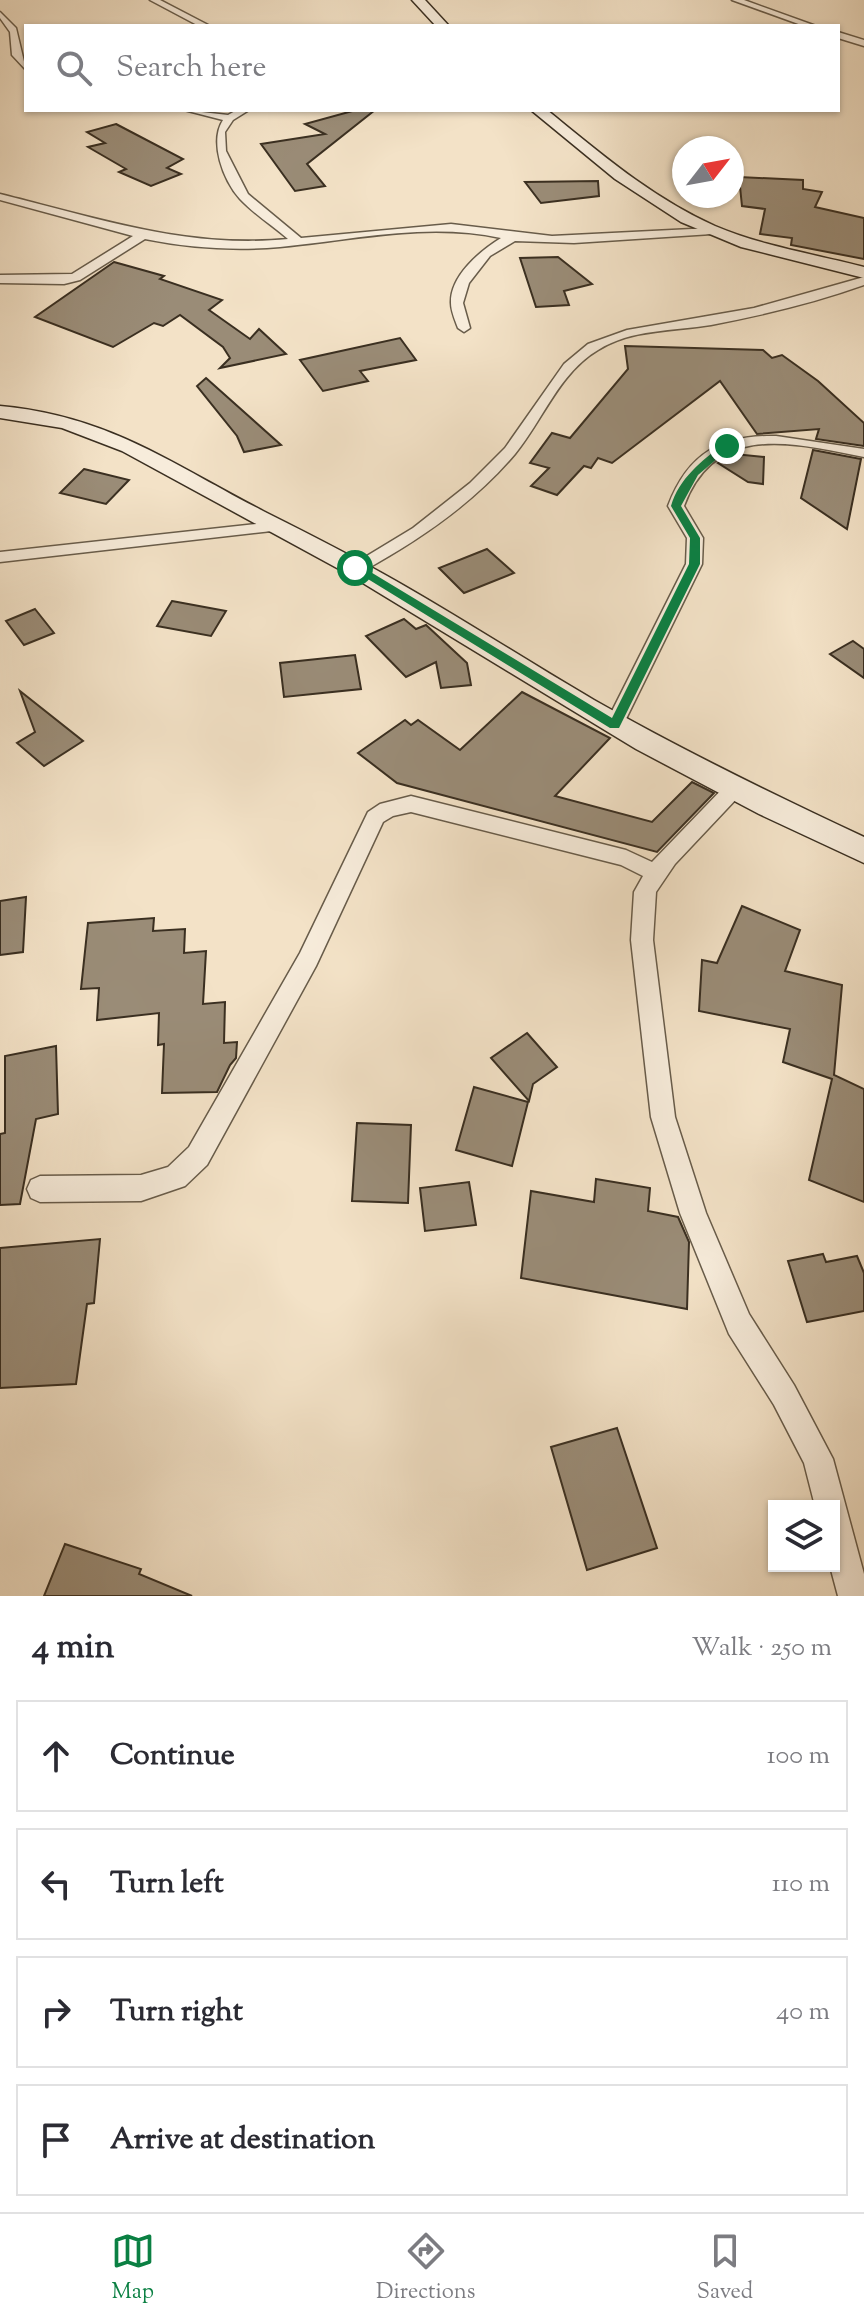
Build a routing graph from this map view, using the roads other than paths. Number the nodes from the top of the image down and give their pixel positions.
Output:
1 (154, 0) edge
2 (418, 0) edge
3 (736, 0) edge
4 (0, 14) edge
5 (202, 24) edge
6 (441, 24) edge
7 (806, 24) edge
8 (840, 36) edge
9 (864, 43) edge
10 (24, 65) edge
11 (199, 112) edge
12 (240, 112) edge
13 (541, 112) edge
14 (229, 118) junction
15 (0, 197) edge
16 (712, 231) junction
17 (144, 234) junction
18 (514, 237) junction
19 (298, 241) junction
20 (864, 273) edge
21 (0, 279) edge
22 (864, 281) edge
23 (464, 328) dead end
24 (0, 412) edge
25 (864, 453) edge
26 (275, 527) junction
27 (0, 557) edge
28 (355, 568) junction
29 (614, 725) junction
30 (734, 789) junction
31 (864, 851) edge
32 (655, 873) junction
33 (40, 1189) dead end
34 (828, 1500) edge
35 (840, 1543) edge
36 (854, 1596) edge

1 - 5 street
2 - 6 street
3 - 7 street
4 - 10 street
8 - 9 street
11 - 14 street
12 - 14 street
13 - 16 street
14 - 19 street
15 - 17 street
16 - 18 street
16 - 20 street
17 - 19 street
17 - 21 street
18 - 19 street
18 - 23 street
22 - 28 street
24 - 26 street
25 - 29 street
26 - 27 street
26 - 28 street
28 - 29 street
29 - 30 street
30 - 31 street
30 - 32 street
32 - 33 street
32 - 34 street
35 - 36 street

